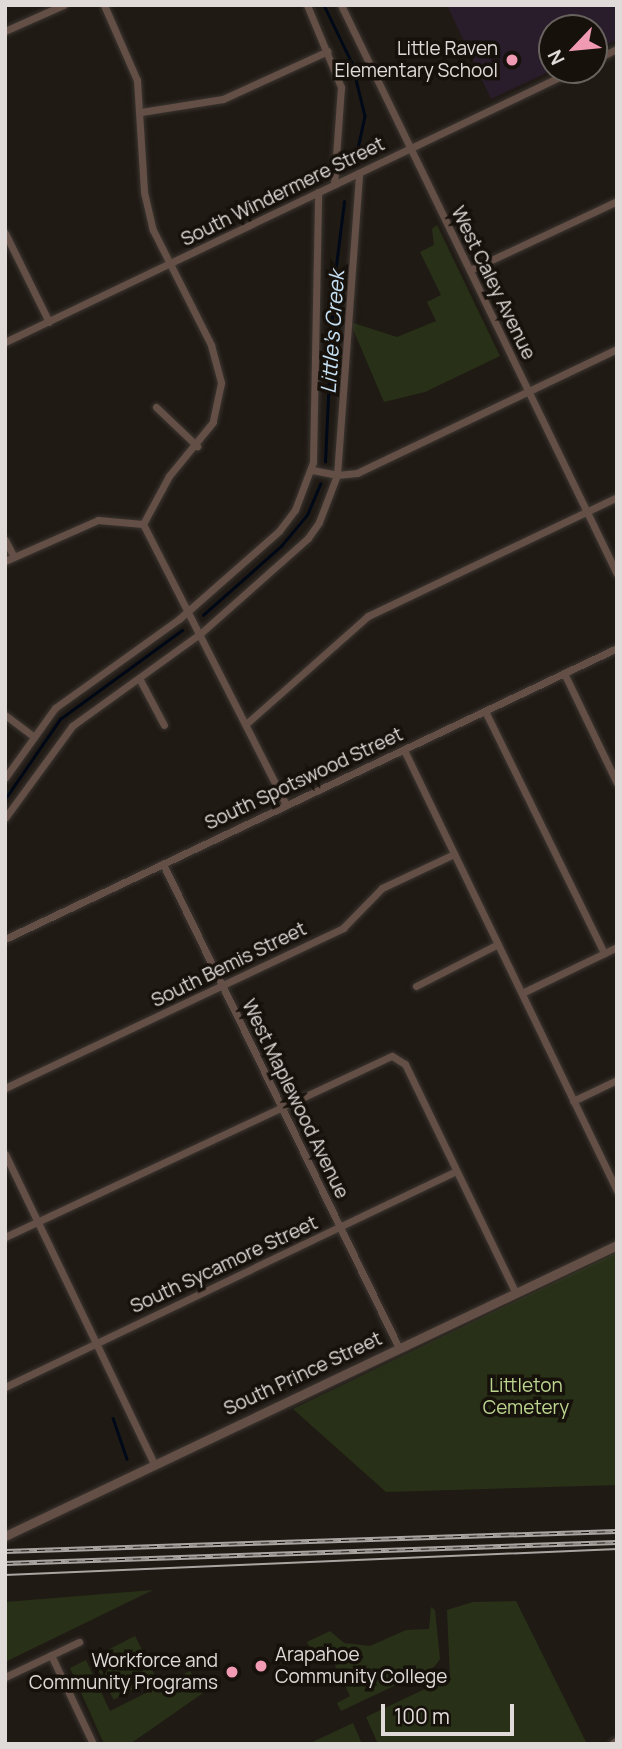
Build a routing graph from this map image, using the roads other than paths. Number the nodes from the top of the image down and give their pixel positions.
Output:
1 (63, 5) edge
2 (104, 5) edge
3 (307, 5) edge
4 (341, 5) edge
5 (5, 31) edge
6 (328, 51) junction
7 (545, 84) edge
8 (141, 112) junction
9 (411, 148) junction
10 (359, 173) junction
11 (334, 185) junction
12 (318, 192) junction
13 (617, 201) edge
14 (5, 233) edge
15 (170, 263) junction
16 (470, 271) junction
17 (49, 321) junction
18 (5, 342) edge
19 (617, 349) edge
20 (528, 391) junction
21 (156, 407) dead end
22 (197, 446) junction
23 (312, 470) junction
24 (337, 475) junction
25 (617, 497) edge
26 (587, 511) junction
27 (143, 524) junction
28 (5, 540) edge
29 (14, 557) junction
30 (5, 561) edge
31 (617, 574) edge
32 (189, 610) junction
33 (201, 634) junction
34 (617, 648) edge
35 (564, 673) junction
36 (139, 678) junction
37 (485, 710) junction
38 (5, 715) edge
39 (246, 724) junction
40 (164, 725) dead end
41 (33, 736) junction
42 (404, 750) junction
43 (5, 778) edge
44 (617, 782) edge
45 (285, 805) junction
46 (5, 818) edge
47 (454, 854) junction
48 (163, 864) junction
49 (5, 939) edge
50 (498, 944) junction
51 (617, 947) edge
52 (604, 953) junction
53 (223, 986) junction
54 (416, 986) dead end
55 (522, 993) junction
56 (617, 1080) edge
57 (5, 1088) edge
58 (573, 1101) junction
59 (281, 1107) junction
60 (5, 1154) edge
61 (456, 1171) junction
62 (617, 1191) edge
63 (38, 1222) junction
64 (340, 1227) junction
65 (5, 1237) edge
66 (617, 1245) edge
67 (516, 1294) junction
68 (97, 1343) junction
69 (399, 1348) junction
70 (5, 1387) edge
71 (154, 1464) junction
72 (5, 1536) edge
73 (79, 1642) dead end
74 (51, 1655) junction
75 (5, 1676) edge
76 (617, 1740) edge
77 (93, 1744) edge
78 (612, 1744) edge

1 - 5 street
2 - 8 street
3 - 6 street
4 - 9 street, West Caley Avenue
6 - 8 street
6 - 11 street
7 - 9 street, South Windermere Street
8 - 15 street
9 - 10 street, South Windermere Street
9 - 16 street, West Caley Avenue
10 - 11 street, South Windermere Street
10 - 24 street
11 - 12 street, South Windermere Street
12 - 15 street, South Windermere Street
12 - 23 street
13 - 16 street
14 - 17 street
15 - 17 street, South Windermere Street
15 - 22 street
16 - 20 street, West Caley Avenue
17 - 18 street, South Windermere Street
19 - 20 street
20 - 24 street
20 - 26 street, West Caley Avenue
21 - 22 street
22 - 27 street
23 - 24 street
23 - 32 street
24 - 33 street
25 - 26 street
26 - 31 street, West Caley Avenue
26 - 39 street
27 - 29 street
27 - 32 street
28 - 29 street
29 - 30 street
32 - 33 street
32 - 41 street
33 - 36 street
33 - 39 street
34 - 35 street, South Spotswood Street
35 - 37 street, South Spotswood Street
35 - 44 street
36 - 40 street
36 - 46 street
37 - 42 street, South Spotswood Street
37 - 52 street
38 - 41 street
39 - 45 street
41 - 43 street
42 - 45 street, South Spotswood Street
42 - 47 street
45 - 48 street, South Spotswood Street
47 - 50 street
47 - 53 street, South Bemis Street
48 - 49 street, South Spotswood Street
48 - 53 street, West Maplewood Avenue
50 - 54 street
50 - 55 street
51 - 52 street
52 - 55 street
53 - 57 street, South Bemis Street
53 - 59 street, West Maplewood Avenue
55 - 58 street
56 - 58 street
58 - 62 street
59 - 61 street
59 - 63 street
59 - 64 street, West Maplewood Avenue
60 - 63 street
61 - 64 street, South Sycamore Street
61 - 67 street
63 - 65 street
63 - 68 street
64 - 68 street, South Sycamore Street
64 - 69 street, West Maplewood Avenue
66 - 67 street, South Prince Street
67 - 69 street, South Prince Street
68 - 70 street, South Sycamore Street
68 - 71 street
69 - 71 street, South Prince Street
71 - 72 street, South Prince Street
73 - 74 street
74 - 75 street
74 - 77 street
76 - 78 street

